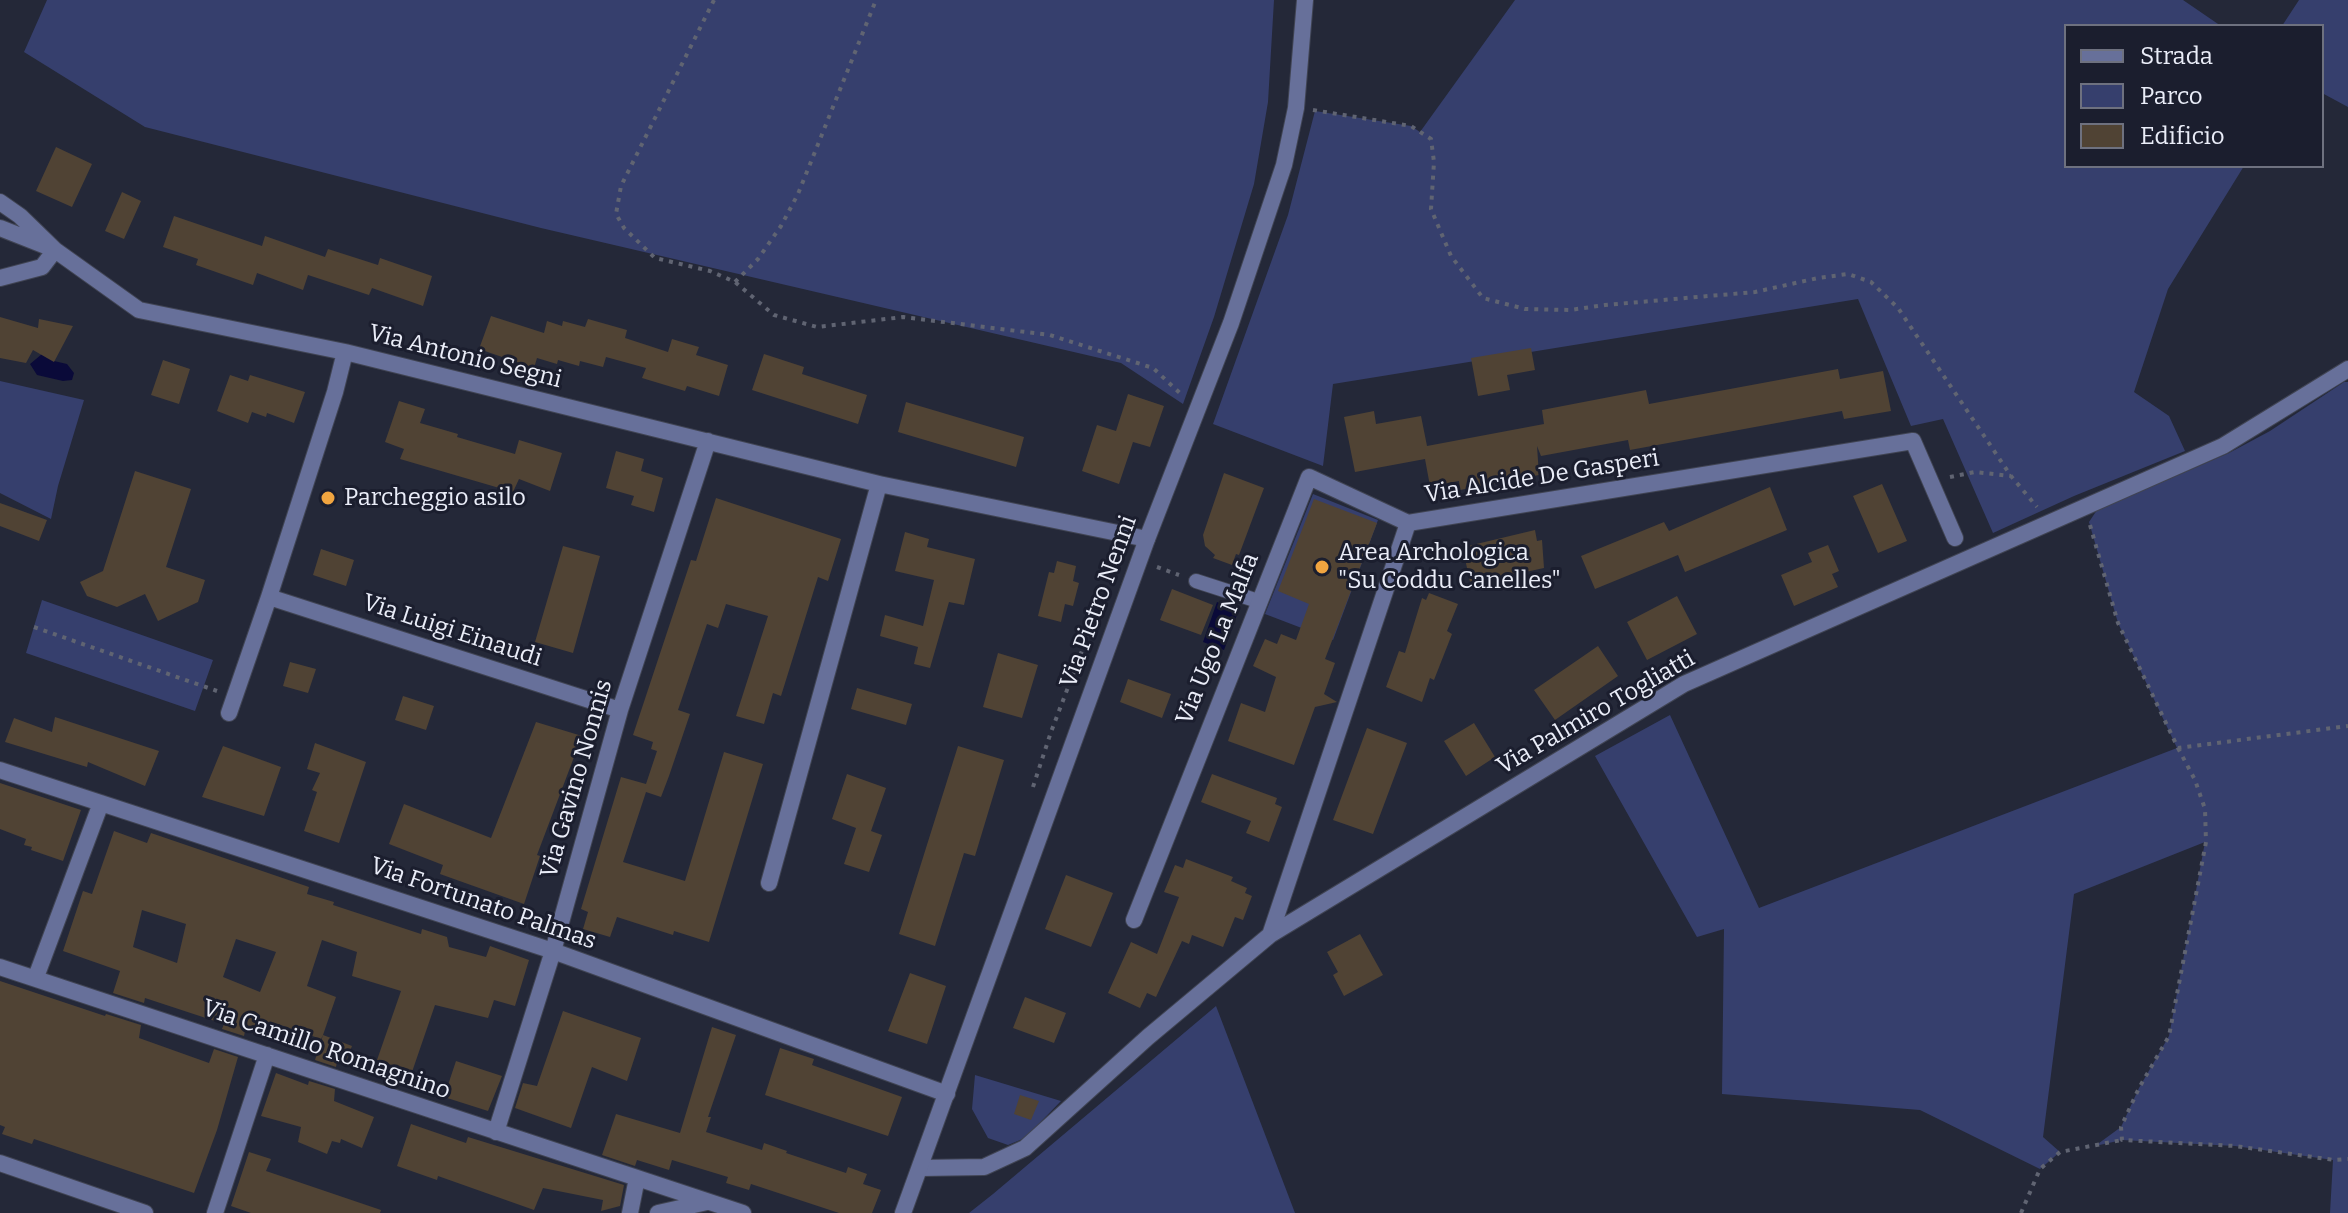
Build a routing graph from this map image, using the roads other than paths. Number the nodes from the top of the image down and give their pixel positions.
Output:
1 (1305, 0) edge
2 (0, 202) edge
3 (0, 228) edge
4 (55, 250) junction
5 (0, 278) edge
6 (345, 352) junction
7 (2348, 369) edge
8 (708, 441) junction
9 (879, 484) junction
10 (1408, 523) junction
11 (1955, 538) dead end
12 (1147, 539) junction
13 (1196, 581) road end
14 (269, 597) junction
15 (1258, 601) junction
16 (232, 705) road end
17 (620, 710) junction
18 (0, 770) edge
19 (101, 803) junction
20 (769, 883) dead end
21 (1134, 920) dead end
22 (1270, 935) junction
23 (553, 951) junction
24 (0, 967) edge
25 (36, 977) junction
26 (267, 1055) junction
27 (947, 1094) junction
28 (496, 1132) junction
29 (0, 1163) edge
30 (921, 1168) junction
31 (637, 1178) junction
32 (708, 1201) junction
33 (145, 1213) edge
34 (215, 1213) edge
35 (630, 1213) edge
36 (658, 1213) edge
37 (743, 1213) edge
38 (903, 1213) edge

1 - 12 street, Via Pietro Nenni
2 - 4 street, Via Antonio Segni
3 - 4 street, Via Antonio Segni
4 - 5 street
4 - 6 street, Via Antonio Segni
6 - 8 street, Via Antonio Segni
6 - 14 street
7 - 22 street, Via Palmiro Togliatti
8 - 9 street, Via Antonio Segni
8 - 17 street, Via Gavino Nonnis
9 - 12 street, Via Antonio Segni
9 - 20 street
10 - 11 street, Via Alcide De Gasperi
10 - 15 street, Via Ugo La Malfa
10 - 22 street, Via Alcide De Gasperi
12 - 27 street, Via Pietro Nenni
13 - 15 street
14 - 16 street
14 - 17 street, Via Luigi Einaudi
15 - 21 street, Via Ugo La Malfa
17 - 23 street, Via Gavino Nonnis
18 - 19 street, Via Fortunato Palmas
19 - 23 street, Via Fortunato Palmas
19 - 25 street
22 - 30 street, Via Palmiro Togliatti
23 - 27 street, Via Fortunato Palmas
23 - 28 street, Via Gavino Nonnis
24 - 25 street, Via Camillo Romagnino
25 - 26 street, Via Camillo Romagnino
26 - 28 street, Via Camillo Romagnino
26 - 34 street
27 - 30 street, Via Pietro Nenni
28 - 31 street, Via Camillo Romagnino
29 - 33 street
30 - 38 street, Via Pietro Nenni
31 - 32 street, Via Camillo Romagnino
31 - 35 street
32 - 36 street
32 - 37 street, Via Camillo Romagnino

